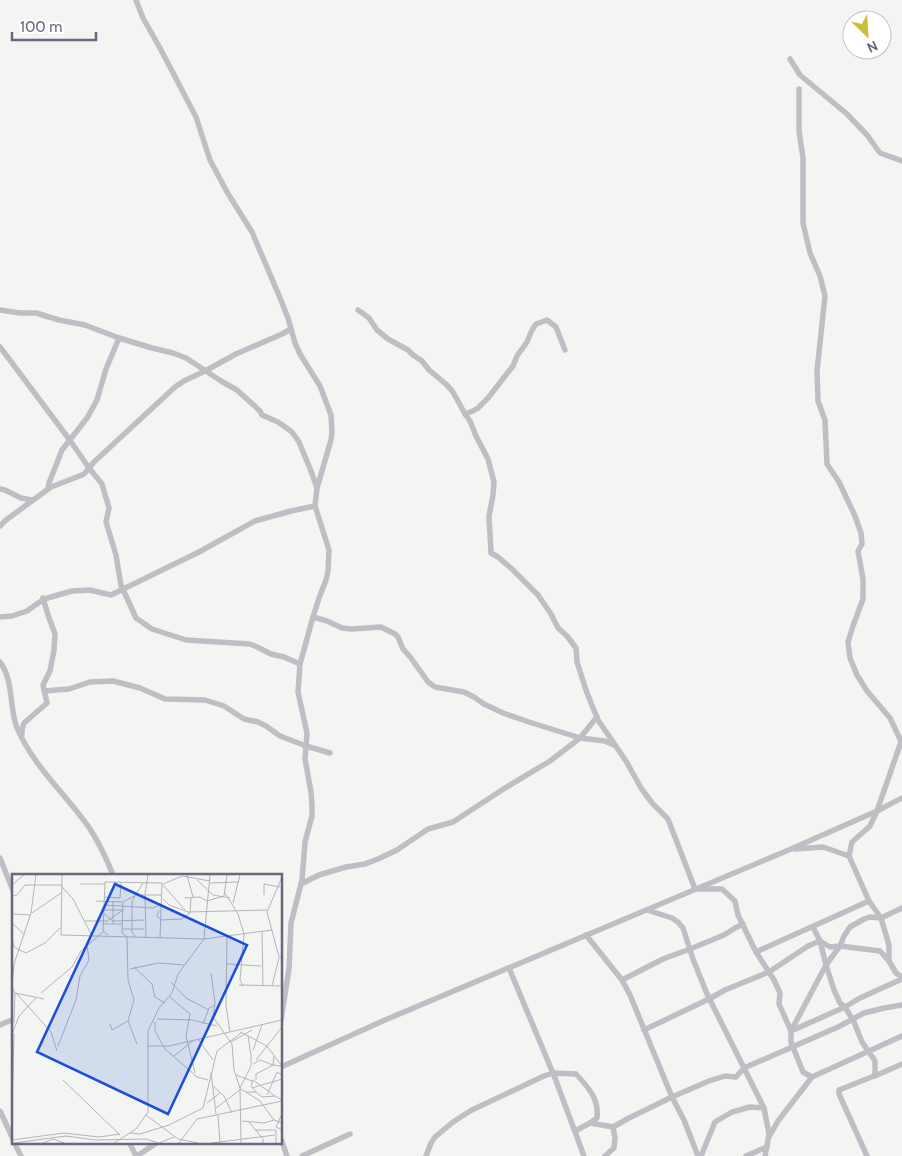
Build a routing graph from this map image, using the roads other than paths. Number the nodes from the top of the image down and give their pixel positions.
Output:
1 (136, 0) edge
2 (790, 59) dead end
3 (799, 89) dead end
4 (902, 161) edge
5 (0, 310) edge
6 (358, 310) dead end
7 (291, 329) junction
8 (118, 338) junction
9 (0, 347) edge
10 (566, 350) dead end
11 (205, 371) junction
12 (474, 411) junction
13 (464, 414) junction
14 (470, 421) junction
15 (69, 440) junction
16 (89, 468) junction
17 (317, 488) junction
18 (0, 489) edge
19 (48, 489) junction
20 (32, 500) junction
21 (315, 506) junction
22 (0, 526) edge
23 (122, 588) junction
24 (43, 598) junction
25 (0, 617) edge
26 (313, 617) junction
27 (0, 662) edge
28 (300, 664) junction
29 (44, 691) junction
30 (597, 717) junction
31 (580, 738) junction
32 (23, 739) junction
33 (902, 740) edge
34 (614, 745) junction
35 (306, 746) junction
36 (330, 753) dead end
37 (900, 801) edge
38 (877, 811) junction
39 (791, 849) junction
40 (849, 856) junction
41 (0, 858) edge
42 (112, 874) edge
43 (302, 884) junction
44 (12, 888) edge
45 (695, 889) junction
46 (869, 901) junction
47 (902, 908) edge
48 (647, 910) junction
49 (881, 918) junction
50 (743, 924) junction
51 (813, 927) junction
52 (586, 936) junction
53 (820, 942) junction
54 (840, 946) junction
55 (690, 950) junction
56 (756, 952) junction
57 (889, 960) junction
58 (826, 966) junction
59 (508, 968) junction
60 (769, 972) junction
61 (902, 978) edge
62 (622, 980) junction
63 (709, 999) junction
64 (902, 1005) edge
65 (845, 1007) junction
66 (282, 1014) edge
67 (852, 1019) junction
68 (12, 1020) edge
69 (0, 1025) edge
70 (644, 1030) junction
71 (791, 1030) junction
72 (902, 1036) edge
73 (793, 1047) junction
74 (869, 1051) junction
75 (902, 1064) edge
76 (282, 1067) edge
77 (744, 1068) junction
78 (553, 1073) junction
79 (876, 1076) junction
80 (812, 1077) junction
81 (672, 1097) junction
82 (764, 1108) junction
83 (0, 1111) edge
84 (590, 1123) junction
85 (613, 1127) junction
86 (575, 1131) junction
87 (350, 1134) dead end
88 (12, 1138) edge
89 (769, 1139) junction
90 (282, 1142) edge
91 (15, 1144) edge
92 (130, 1144) edge
93 (155, 1144) edge
94 (767, 1147) junction
95 (21, 1156) edge
96 (136, 1156) edge
97 (286, 1156) edge
98 (302, 1156) edge
99 (426, 1156) edge
100 (584, 1156) edge
101 (605, 1156) edge
102 (700, 1156) edge
103 (746, 1156) edge
104 (765, 1156) edge
105 (867, 1156) edge

1 - 7 street
2 - 4 street
3 - 33 street
5 - 8 street
6 - 13 street
7 - 11 street
7 - 17 street
8 - 11 street
8 - 15 street
9 - 15 street
10 - 12 street
11 - 16 street
11 - 17 street
12 - 13 street
12 - 14 street
13 - 14 street
14 - 30 street
15 - 16 street
15 - 19 street
16 - 19 street
16 - 23 street
17 - 21 street
18 - 20 street
19 - 20 street
20 - 22 street
21 - 23 street
21 - 26 street
23 - 24 street
23 - 28 street
24 - 25 street
24 - 29 street
26 - 28 street
26 - 31 street
27 - 32 street
28 - 35 street
29 - 32 street
29 - 35 street
30 - 31 street
30 - 34 street
31 - 34 street
31 - 43 street
32 - 42 street
33 - 38 street
34 - 45 street
35 - 36 street
35 - 43 street
37 - 38 street
38 - 39 street
38 - 40 street
39 - 40 street
39 - 45 street
40 - 46 street
41 - 44 street
43 - 66 street
45 - 48 street
45 - 50 street
46 - 49 street
46 - 51 street
47 - 49 street
48 - 52 street
48 - 55 street
49 - 54 street
49 - 57 street
50 - 55 street
50 - 56 street
51 - 53 street
51 - 56 street
52 - 59 street
52 - 62 street
53 - 54 street
53 - 58 street
53 - 60 street
54 - 57 street
54 - 58 street
55 - 62 street
55 - 63 street
56 - 60 street
57 - 61 street
58 - 65 street
58 - 71 street
59 - 76 street
59 - 78 street
60 - 63 street
60 - 71 street
61 - 65 street
62 - 70 street
63 - 70 street
63 - 77 street
64 - 67 street
65 - 67 street
65 - 71 street
67 - 73 street
67 - 74 street
68 - 69 street
70 - 81 street
71 - 73 street
72 - 74 street
73 - 77 street
73 - 80 street
74 - 79 street
74 - 80 street
75 - 79 street
77 - 81 street
77 - 82 street
78 - 84 street
78 - 86 street
78 - 99 street
79 - 105 street
80 - 89 street
81 - 85 street
81 - 102 street
82 - 89 street
82 - 102 street
83 - 88 street
84 - 85 street
84 - 86 street
85 - 101 street
86 - 100 street
87 - 98 street
89 - 94 street
90 - 97 street
91 - 95 street
92 - 96 street
93 - 96 street
94 - 103 street
94 - 104 street

